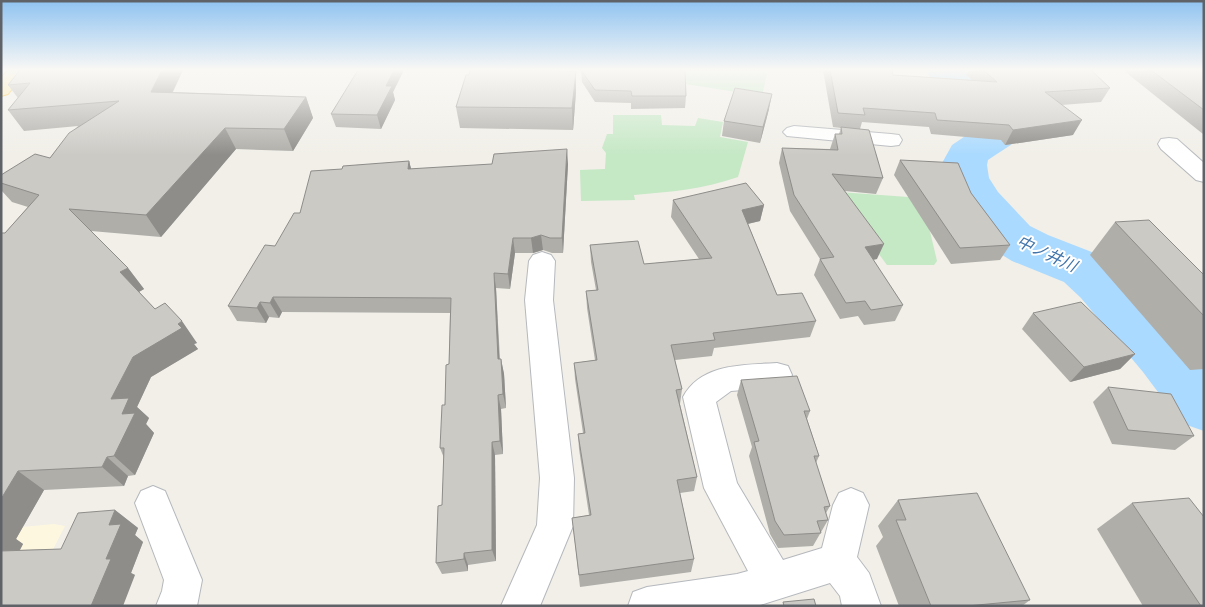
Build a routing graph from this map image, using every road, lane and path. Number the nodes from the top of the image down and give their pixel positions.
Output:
1 (794, 132) dead end
2 (891, 140) dead end
3 (1169, 144) dead end
4 (1204, 175) edge
5 (542, 261) dead end
6 (777, 375) edge
7 (152, 502) dead end
8 (851, 505) dead end
9 (836, 562) junction
10 (774, 581) junction
11 (738, 599) edge
12 (525, 605) edge
13 (176, 606) edge
14 (647, 606) edge
15 (862, 606) edge

1 - 2 street
3 - 4 street
5 - 12 street
6 - 10 street
7 - 13 street
8 - 9 street
9 - 10 street
9 - 15 street
10 - 11 street
11 - 14 street

